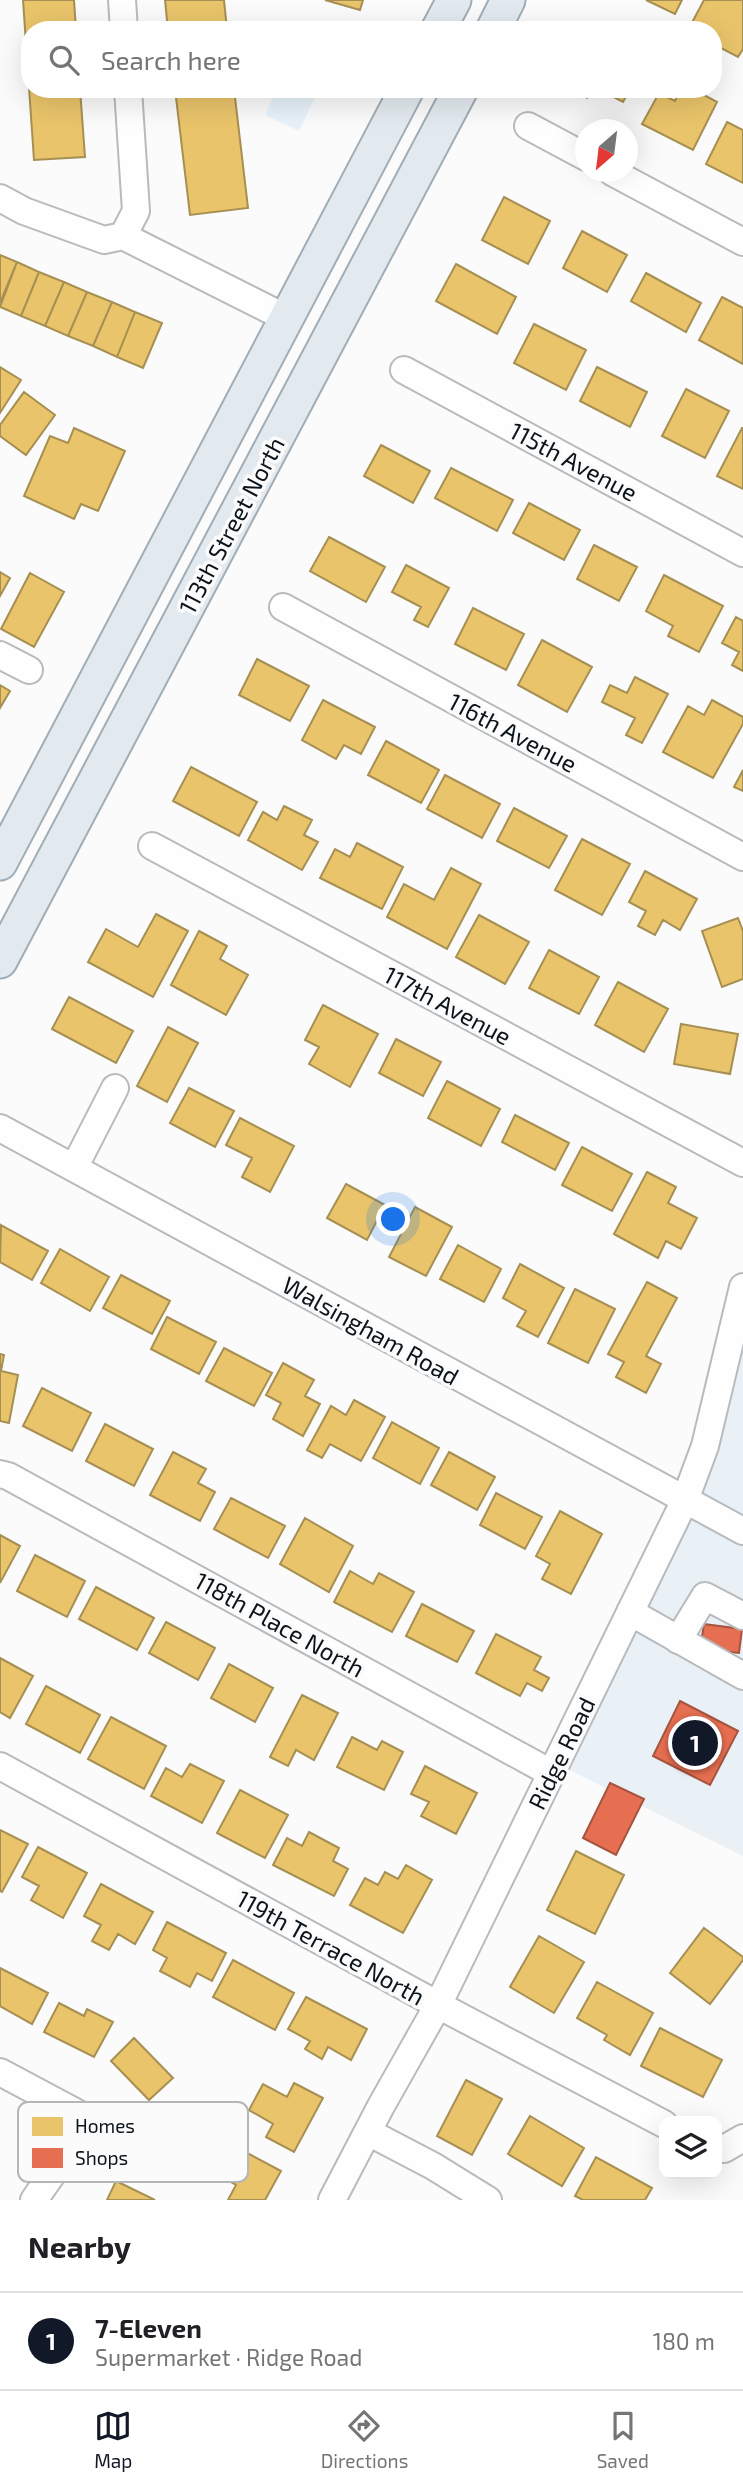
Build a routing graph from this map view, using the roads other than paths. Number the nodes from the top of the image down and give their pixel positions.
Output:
1 (122, 0) edge
2 (454, 0) edge
3 (509, 0) edge
4 (123, 21) edge
5 (443, 21) edge
6 (498, 21) edge
7 (129, 98) edge
8 (402, 98) edge
9 (456, 98) edge
10 (528, 127) dead end
11 (575, 152) edge
12 (631, 182) edge
13 (0, 198) edge
14 (123, 236) junction
15 (743, 242) edge
16 (286, 318) junction
17 (404, 370) dead end
18 (743, 553) edge
19 (283, 607) dead end
20 (0, 655) edge
21 (29, 670) dead end
22 (152, 846) dead end
23 (743, 857) edge
24 (1, 859) edge
25 (0, 961) edge
26 (115, 1088) dead end
27 (0, 1128) edge
28 (743, 1163) edge
29 (74, 1168) junction
30 (743, 1287) edge
31 (737, 1343) edge
32 (4, 1475) edge
33 (685, 1500) junction
34 (743, 1531) edge
35 (630, 1612) junction
36 (743, 1616) edge
37 (678, 1640) junction
38 (743, 1676) edge
39 (0, 1766) edge
40 (551, 1773) junction
41 (438, 2005) junction
42 (0, 2072) edge
43 (56, 2102) edge
44 (659, 2121) edge
45 (368, 2132) junction
46 (743, 2138) edge
47 (722, 2148) edge
48 (47, 2182) edge
49 (34, 2200) edge
50 (332, 2200) edge
51 (488, 2200) edge

1 - 4 street
2 - 5 main road
3 - 6 main road
7 - 14 street
8 - 16 main road, 113th Street North
9 - 25 main road, 113th Street North
10 - 11 street
12 - 15 street
13 - 14 street
14 - 16 street
16 - 24 main road, 113th Street North
17 - 18 street, 115th Avenue
19 - 23 street, 116th Avenue
20 - 21 street
22 - 28 street, 117th Avenue
26 - 29 street
27 - 29 street, Walsingham Road
29 - 33 street, Walsingham Road
30 - 31 street, Ridge Road
31 - 33 street, Ridge Road
32 - 40 street, 118th Place North
33 - 34 street, Walsingham Road
33 - 35 street, Ridge Road
35 - 37 street
35 - 40 street, Ridge Road
36 - 37 street
37 - 38 street
39 - 41 street, 119th Terrace North
40 - 41 street, Ridge Road
41 - 44 street, 119th Terrace North
41 - 45 street, Ridge Road
42 - 43 street
45 - 50 street, Ridge Road
45 - 51 street
46 - 47 street
48 - 49 street

